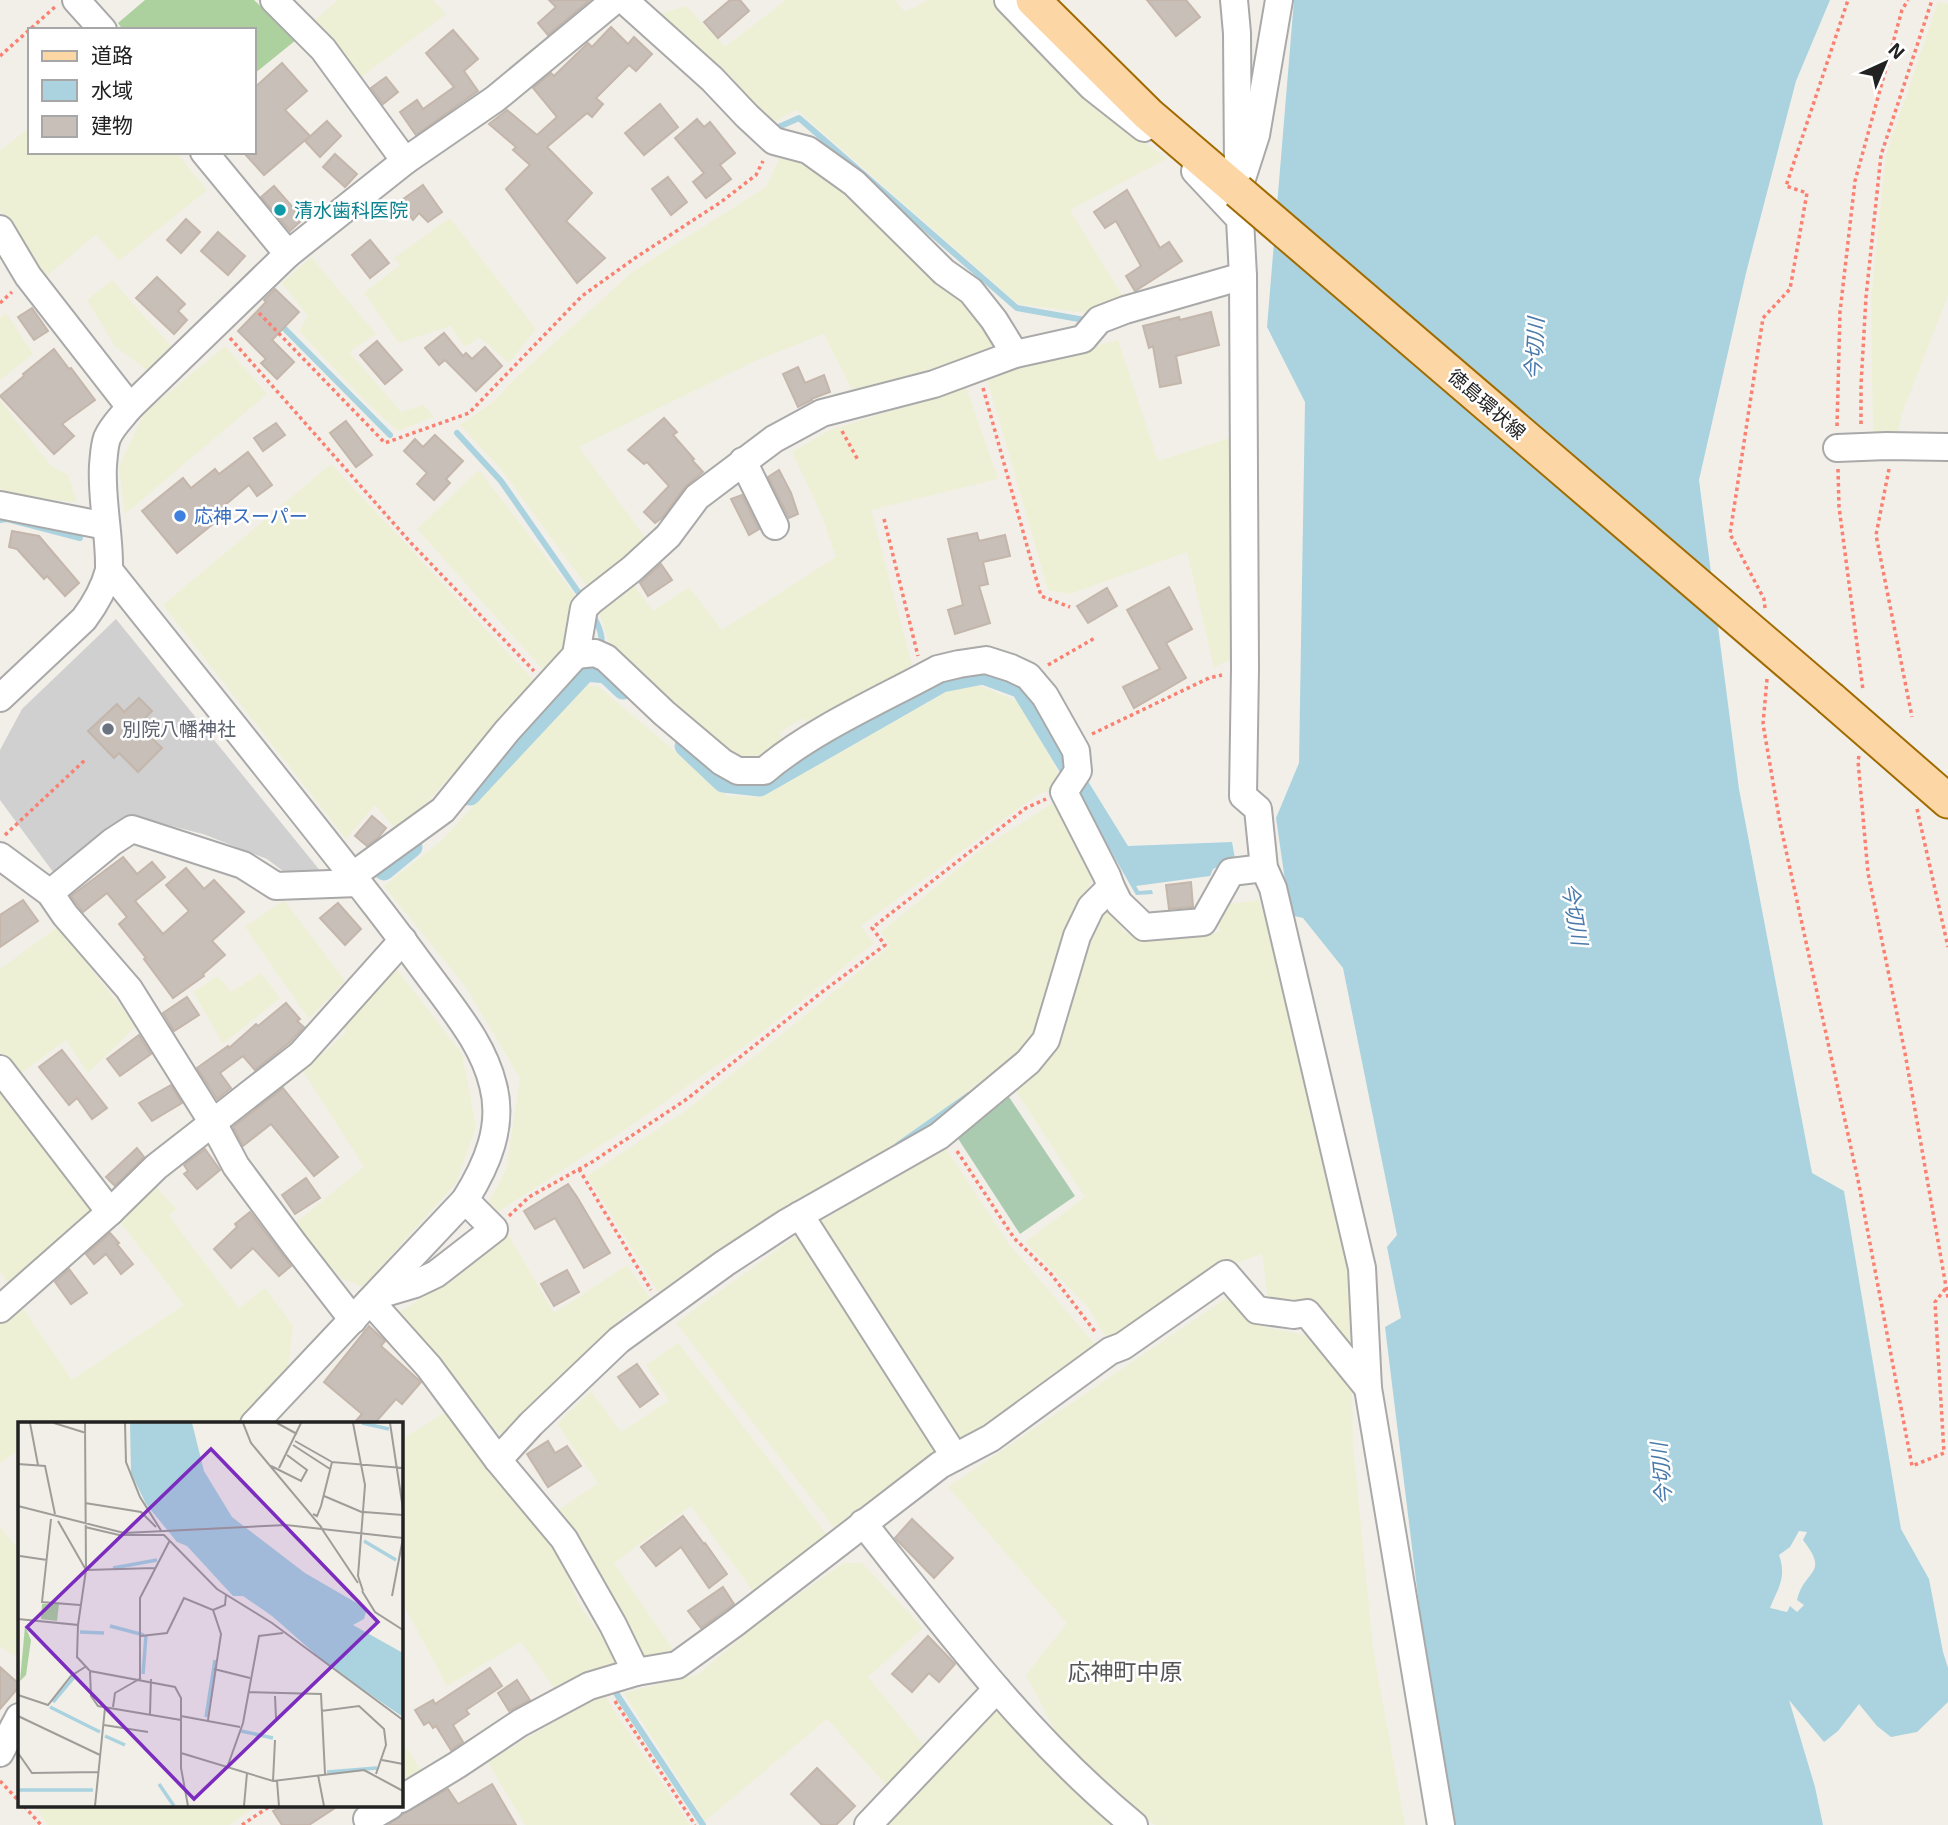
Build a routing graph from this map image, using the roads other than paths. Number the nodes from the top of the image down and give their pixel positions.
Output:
1 (76, 0) edge
2 (274, 0) edge
3 (615, 0) edge
4 (624, 0) edge
5 (1008, 0) edge
6 (1033, 0) edge
7 (1234, 0) edge
8 (1279, 0) edge
9 (101, 28) edge
10 (206, 154) edge
11 (405, 161) junction
12 (1238, 191) junction
13 (0, 229) edge
14 (288, 254) junction
15 (1244, 276) junction
16 (1014, 355) junction
17 (130, 407) junction
18 (1948, 447) edge
19 (1849, 448) road end
20 (743, 461) junction
21 (0, 505) edge
22 (106, 526) junction
23 (775, 526) dead end
24 (109, 570) junction
25 (593, 655) junction
26 (0, 698) edge
27 (1948, 801) edge
28 (0, 856) edge
29 (1264, 868) junction
30 (355, 879) junction
31 (1111, 887) junction
32 (50, 893) junction
33 (403, 940) junction
34 (0, 1069) edge
35 (213, 1123) junction
36 (465, 1200) junction
37 (110, 1212) junction
38 (800, 1215) junction
39 (366, 1306) junction
40 (0, 1309) edge
41 (1368, 1388) junction
42 (256, 1422) edge
43 (954, 1457) junction
44 (498, 1460) junction
45 (863, 1524) junction
46 (636, 1672) junction
47 (997, 1689) junction
48 (18, 1719) edge
49 (0, 1753) edge
50 (402, 1798) edge
51 (385, 1808) edge
52 (365, 1817) edge
53 (874, 1819) edge
54 (1134, 1825) edge
55 (1441, 1825) edge

1 - 9 street
2 - 11 street
3 - 11 street
4 - 16 street
5 - 15 street
6 - 12 main road, 徳島環状線
7 - 12 street
8 - 12 street
10 - 14 street
11 - 14 street
12 - 27 main road, 徳島環状線, bridge
13 - 17 street
14 - 17 street
15 - 16 street
15 - 29 street
16 - 20 street
17 - 22 street
18 - 19 street
20 - 23 street
20 - 25 street
21 - 22 street
22 - 24 street
24 - 26 street
24 - 30 street
25 - 30 street
25 - 31 street
28 - 32 street
29 - 31 street
29 - 41 street
30 - 32 street
30 - 33 street
31 - 38 street
32 - 35 street
33 - 35 street
33 - 36 street
34 - 37 street
35 - 37 street
35 - 39 street
36 - 39 street
36 - 39 street
37 - 40 street
38 - 43 street
38 - 44 street
39 - 42 street
39 - 44 street
41 - 43 street
41 - 55 street
43 - 45 street
44 - 46 street
45 - 46 street
45 - 47 street
46 - 50 street
47 - 53 street
47 - 54 street
48 - 49 street
51 - 52 street

